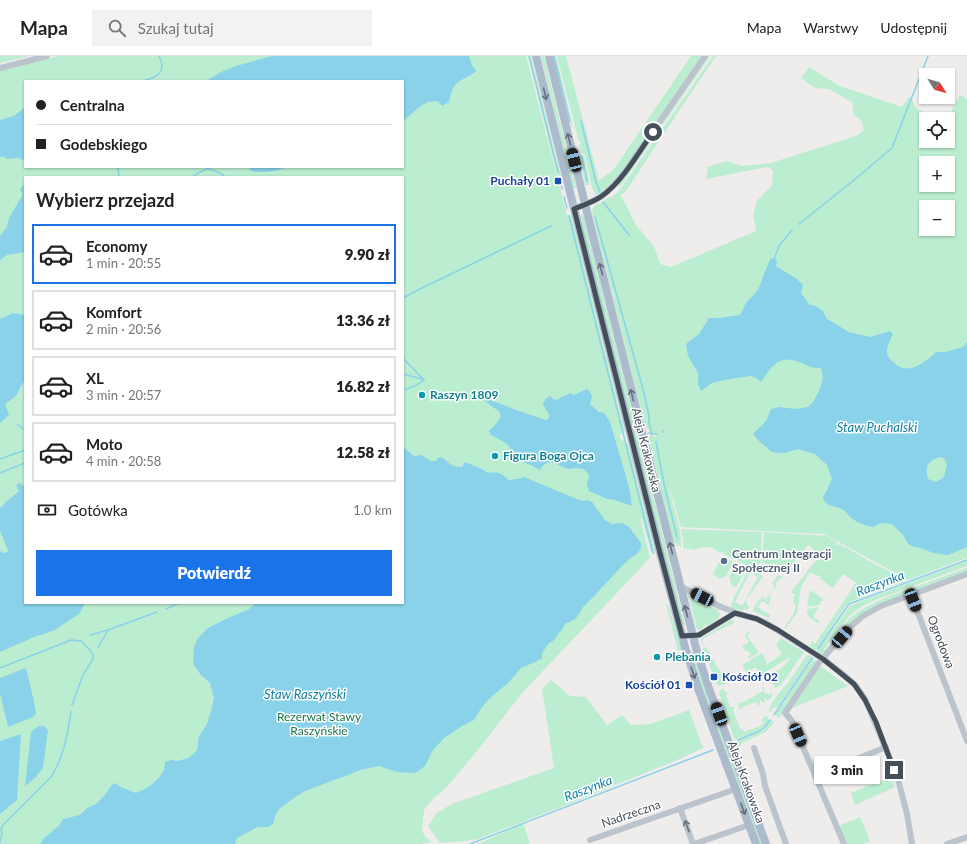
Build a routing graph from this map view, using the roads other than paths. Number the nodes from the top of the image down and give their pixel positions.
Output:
1 (47, 56) edge
2 (536, 56) edge
3 (549, 56) edge
4 (705, 56) edge
5 (0, 68) edge
6 (585, 204) junction
7 (574, 209) junction
8 (967, 574) edge
9 (680, 586) junction
10 (911, 595) junction
11 (721, 607) junction
12 (735, 613) junction
13 (719, 623) junction
14 (682, 636) junction
15 (693, 636) junction
16 (823, 659) junction
17 (967, 741) edge
18 (886, 747) junction
19 (754, 748) dead end
20 (815, 776) junction
21 (736, 789) junction
22 (680, 808) junction
23 (749, 825) junction
24 (967, 837) edge
25 (590, 840) dead end
26 (694, 844) edge
27 (756, 844) edge
28 (766, 844) edge
29 (786, 844) edge
30 (844, 844) edge
31 (912, 844) edge
32 (947, 844) edge

1 - 5 street
2 -> 7 main road, Aleja Krakowska
6 -> 3 main road, Aleja Krakowska
4 - 6 street
6 - 7 street
9 -> 6 main road, Aleja Krakowska
7 - 14 main road, Aleja Krakowska
8 - 10 street
9 - 11 street
15 -> 9 main road, Aleja Krakowska
10 - 16 street
10 - 17 street, Ogrodowa
11 - 12 street
11 - 13 street
12 - 13 street
12 - 16 street
13 - 15 street
14 - 15 street
14 -> 21 main road, Aleja Krakowska
15 - 28 main road, Aleja Krakowska
16 - 18 street
16 - 20 street
18 - 20 street
18 - 31 street
19 - 29 street
20 - 30 street
21 - 22 street, Nadrzeczna
21 -> 23 main road, Aleja Krakowska
22 - 25 street, Nadrzeczna
26 -> 22 street
23 - 26 street
23 - 27 main road, Aleja Krakowska
24 - 32 street

